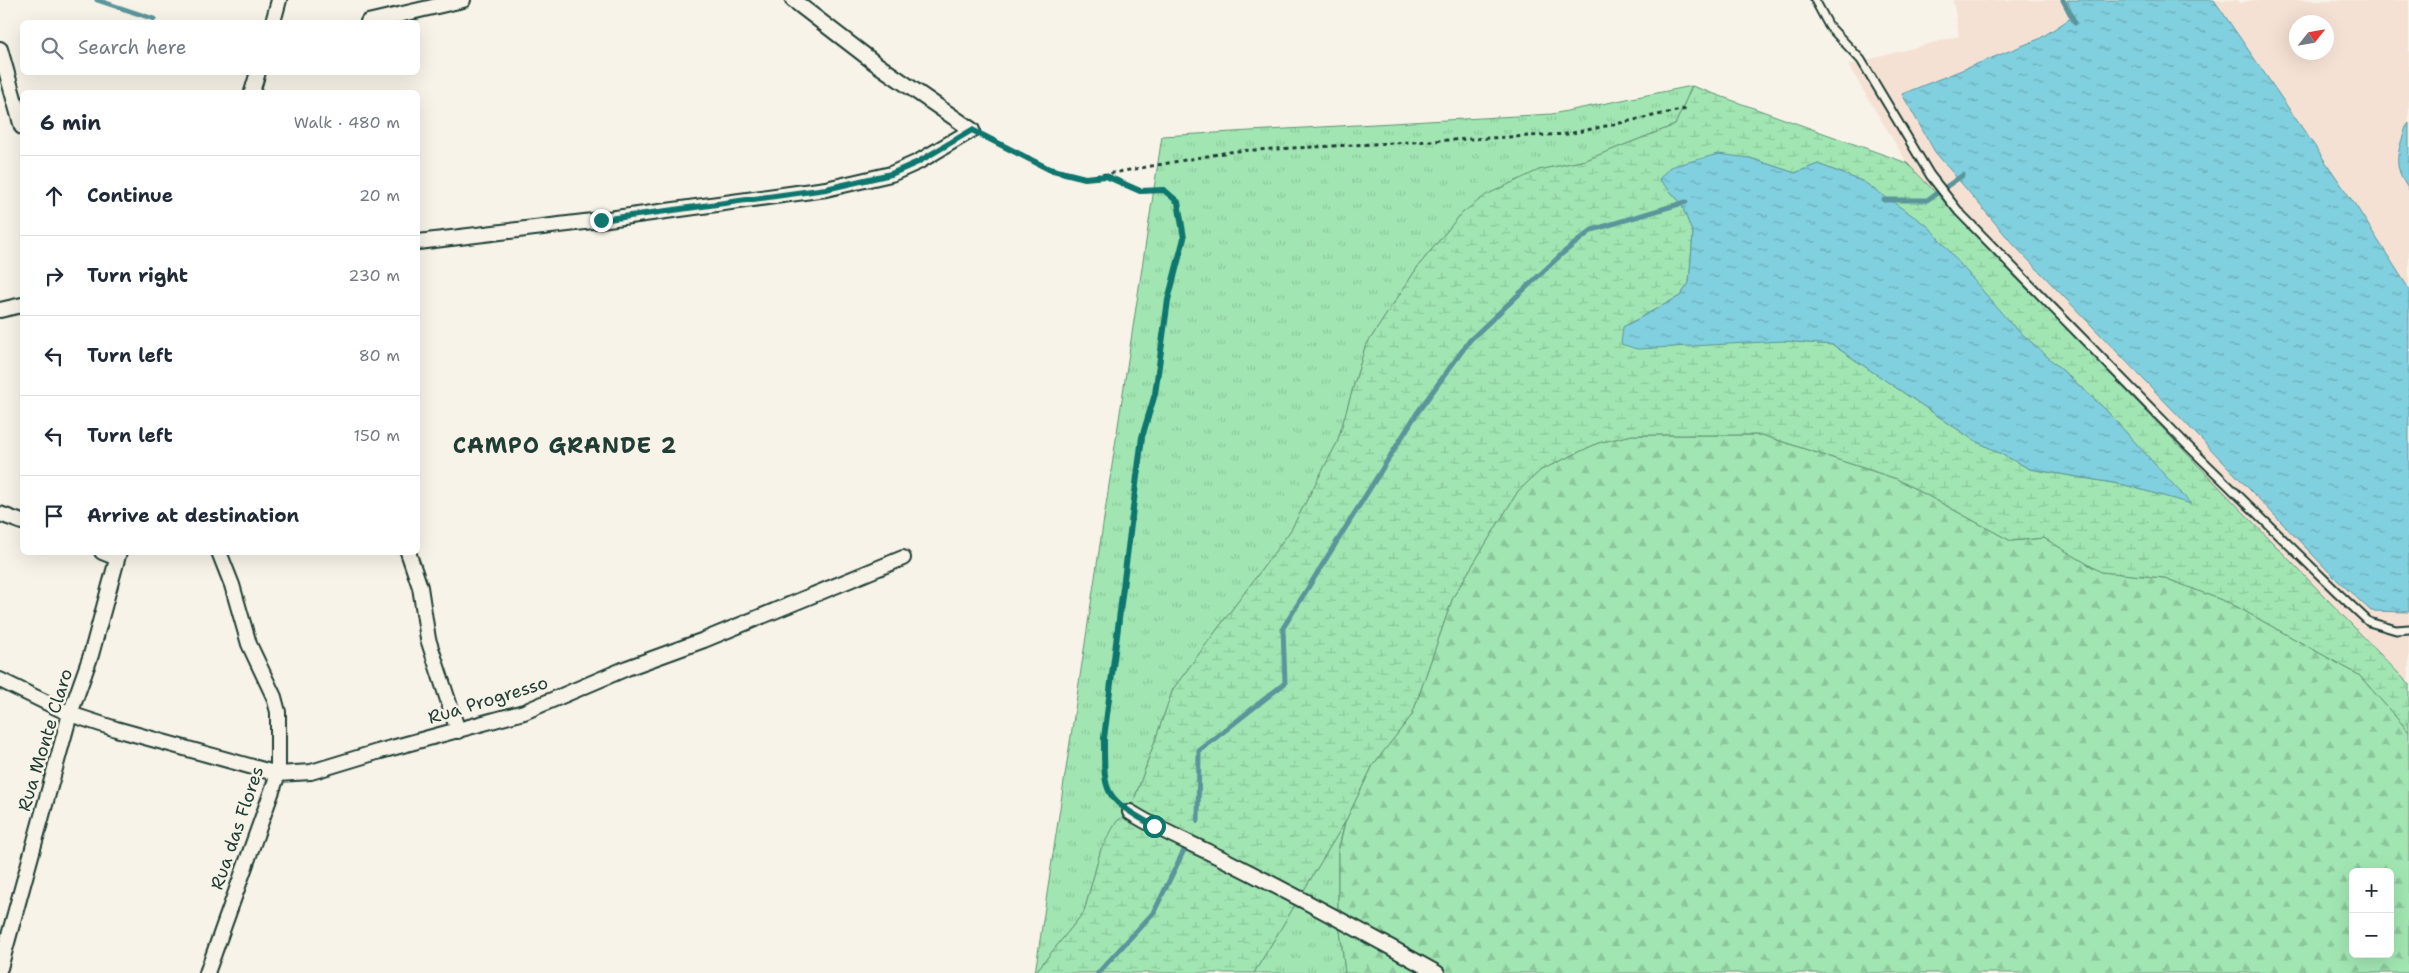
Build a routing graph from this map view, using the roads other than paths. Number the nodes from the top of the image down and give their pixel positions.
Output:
1 (280, 0) edge
2 (463, 0) edge
3 (793, 0) edge
4 (1815, 0) edge
5 (274, 20) edge
6 (377, 20) edge
7 (0, 49) edge
8 (257, 75) edge
9 (253, 90) edge
10 (20, 120) edge
11 (420, 242) edge
12 (20, 306) edge
13 (0, 310) edge
14 (0, 514) edge
15 (20, 521) edge
16 (118, 555) edge
17 (220, 555) edge
18 (409, 555) edge
19 (903, 558) dead end
20 (2409, 628) edge
21 (0, 680) edge
22 (70, 714) junction
23 (458, 731) junction
24 (278, 774) junction
25 (1130, 812) road end
26 (0, 968) edge
27 (207, 973) edge
28 (1437, 973) edge

1 - 5 street
2 - 6 street
3 - 11 street
4 - 20 lane
7 - 10 street
8 - 9 street
12 - 13 street
14 - 15 street
16 - 22 street, Rua Monte Claro
17 - 24 street, Rua das Flores
18 - 23 street
19 - 23 street, Rua Progresso
21 - 22 street, Rua Progresso
22 - 24 street, Rua Progresso
22 - 26 street, Rua Monte Claro
23 - 24 street, Rua Progresso
24 - 27 street, Rua das Flores
25 - 28 street

